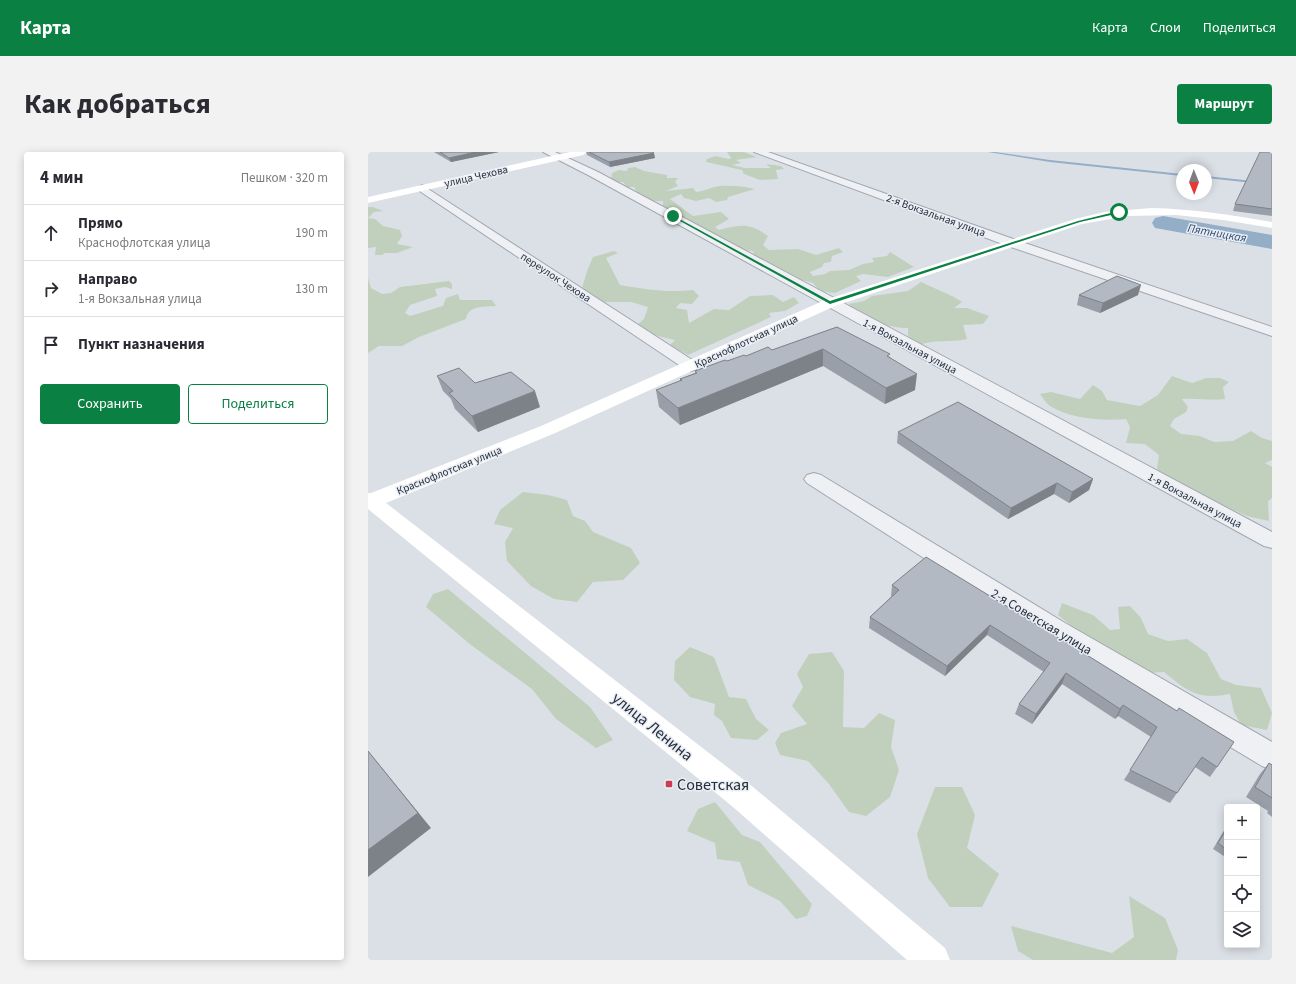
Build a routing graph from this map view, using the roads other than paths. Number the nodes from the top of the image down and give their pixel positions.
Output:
1 (583, 152) edge
2 (759, 152) edge
3 (554, 155) edge
4 (422, 188) junction
5 (368, 200) edge
6 (1272, 225) edge
7 (1012, 243) junction
8 (830, 303) junction
9 (1272, 332) edge
10 (691, 366) junction
11 (814, 479) dead end
12 (369, 500) edge
13 (1272, 541) edge
14 (1272, 757) edge
15 (933, 960) edge

1 - 3 street, улица Чехова
2 - 7 street, 2-я Вокзальная улица
3 - 4 street, улица Чехова
3 - 8 street, 1-я Вокзальная улица
4 - 5 street, улица Чехова
4 - 10 street, переулок Чехова
6 - 7 street, Краснофлотская улица
7 - 8 street, Краснофлотская улица
7 - 9 street, 2-я Вокзальная улица
8 - 10 street, Краснофлотская улица
8 - 13 street, 1-я Вокзальная улица
10 - 12 street, Краснофлотская улица
11 - 14 street, 2-я Советская улица
12 - 15 street, улица Ленина

